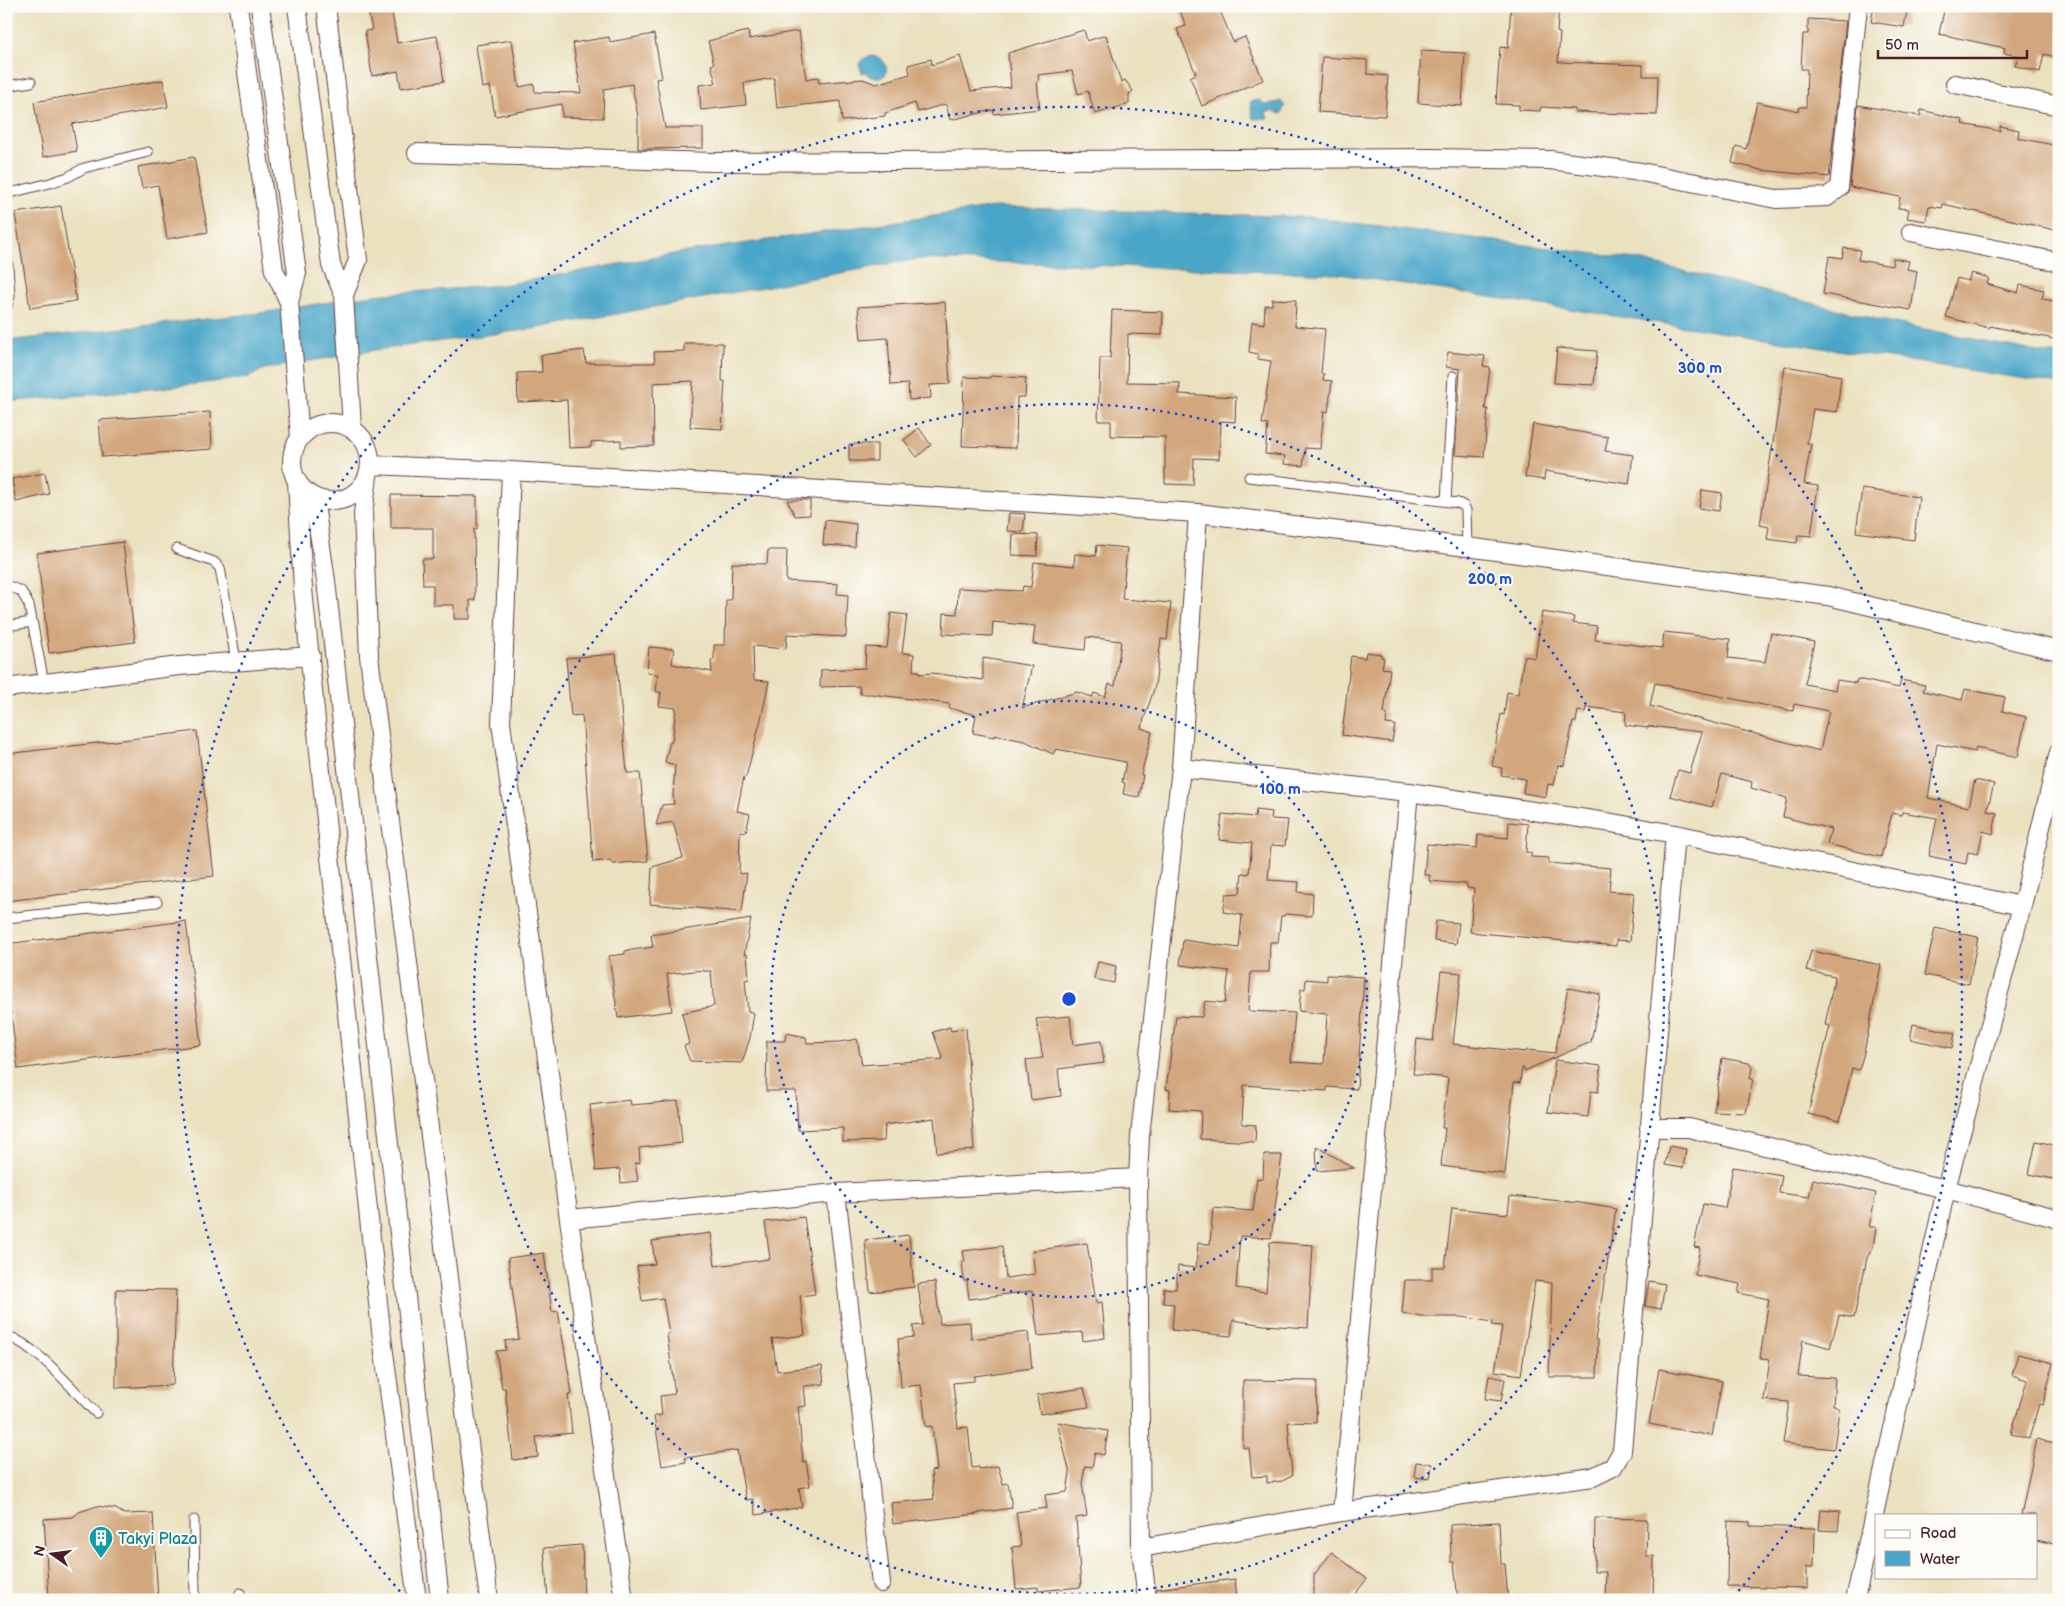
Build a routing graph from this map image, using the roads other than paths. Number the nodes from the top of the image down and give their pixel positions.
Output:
1 (238, 6) edge
2 (260, 6) edge
3 (297, 6) edge
4 (326, 6) edge
5 (1858, 6) edge
6 (31, 82) dead end
7 (1955, 84) dead end
8 (6, 86) edge
9 (2059, 106) edge
10 (148, 152) dead end
11 (417, 153) dead end
12 (6, 199) edge
13 (1911, 232) dead end
14 (6, 237) edge
15 (2059, 262) edge
16 (344, 295) junction
17 (289, 302) junction
18 (6, 309) edge
19 (1453, 376) dead end
20 (352, 428) junction
21 (300, 438) junction
22 (511, 470) junction
23 (370, 471) junction
24 (1249, 477) dead end
25 (297, 481) junction
26 (314, 498) junction
27 (1446, 501) junction
28 (1198, 513) junction
29 (1466, 547) junction
30 (177, 549) dead end
31 (6, 585) edge
32 (32, 622) junction
33 (6, 626) edge
34 (2059, 651) edge
35 (311, 656) junction
36 (236, 661) junction
37 (44, 683) junction
38 (6, 688) edge
39 (2059, 752) edge
40 (1181, 768) junction
41 (1409, 792) junction
42 (1676, 834) junction
43 (157, 902) dead end
44 (2022, 906) junction
45 (6, 918) edge
46 (1649, 1128) junction
47 (1138, 1178) junction
48 (1946, 1189) junction
49 (836, 1193) junction
50 (569, 1219) junction
51 (2059, 1219) edge
52 (6, 1334) edge
53 (96, 1413) dead end
54 (1342, 1512) junction
55 (194, 1520) dead end
56 (1141, 1548) junction
57 (881, 1583) dead end
58 (195, 1600) edge
59 (417, 1600) edge
60 (440, 1600) edge
61 (490, 1600) edge
62 (624, 1600) edge
63 (1147, 1600) edge
64 (1855, 1600) edge

1 - 17 street
2 - 17 street
3 - 16 street
4 - 16 street
5 - 11 street
6 - 8 lane
7 - 9 street
10 - 12 lane
13 - 15 street
14 - 18 lane
16 - 20 street
17 - 21 street
19 - 27 lane
20 - 21 street
20 - 23 street
21 - 25 street
22 - 23 street
22 - 28 street
22 - 50 street
23 - 26 street
23 - 61 street
24 - 27 lane
25 - 26 street
25 - 35 street
26 - 60 street
27 - 29 lane
28 - 29 street
28 - 40 street
29 - 34 street
30 - 36 lane
31 - 32 lane
32 - 33 lane
32 - 37 lane
35 - 36 street
35 - 59 street
36 - 37 street
37 - 38 street
39 - 44 street
40 - 41 street
40 - 47 street
41 - 42 street
41 - 54 street
42 - 44 street
42 - 46 street
43 - 45 lane
44 - 48 street
46 - 48 street
46 - 54 street
47 - 49 street
47 - 56 street
48 - 51 street
48 - 64 street
49 - 50 street
49 - 57 street
50 - 62 street
52 - 53 lane
54 - 56 street
55 - 58 lane
56 - 63 street

